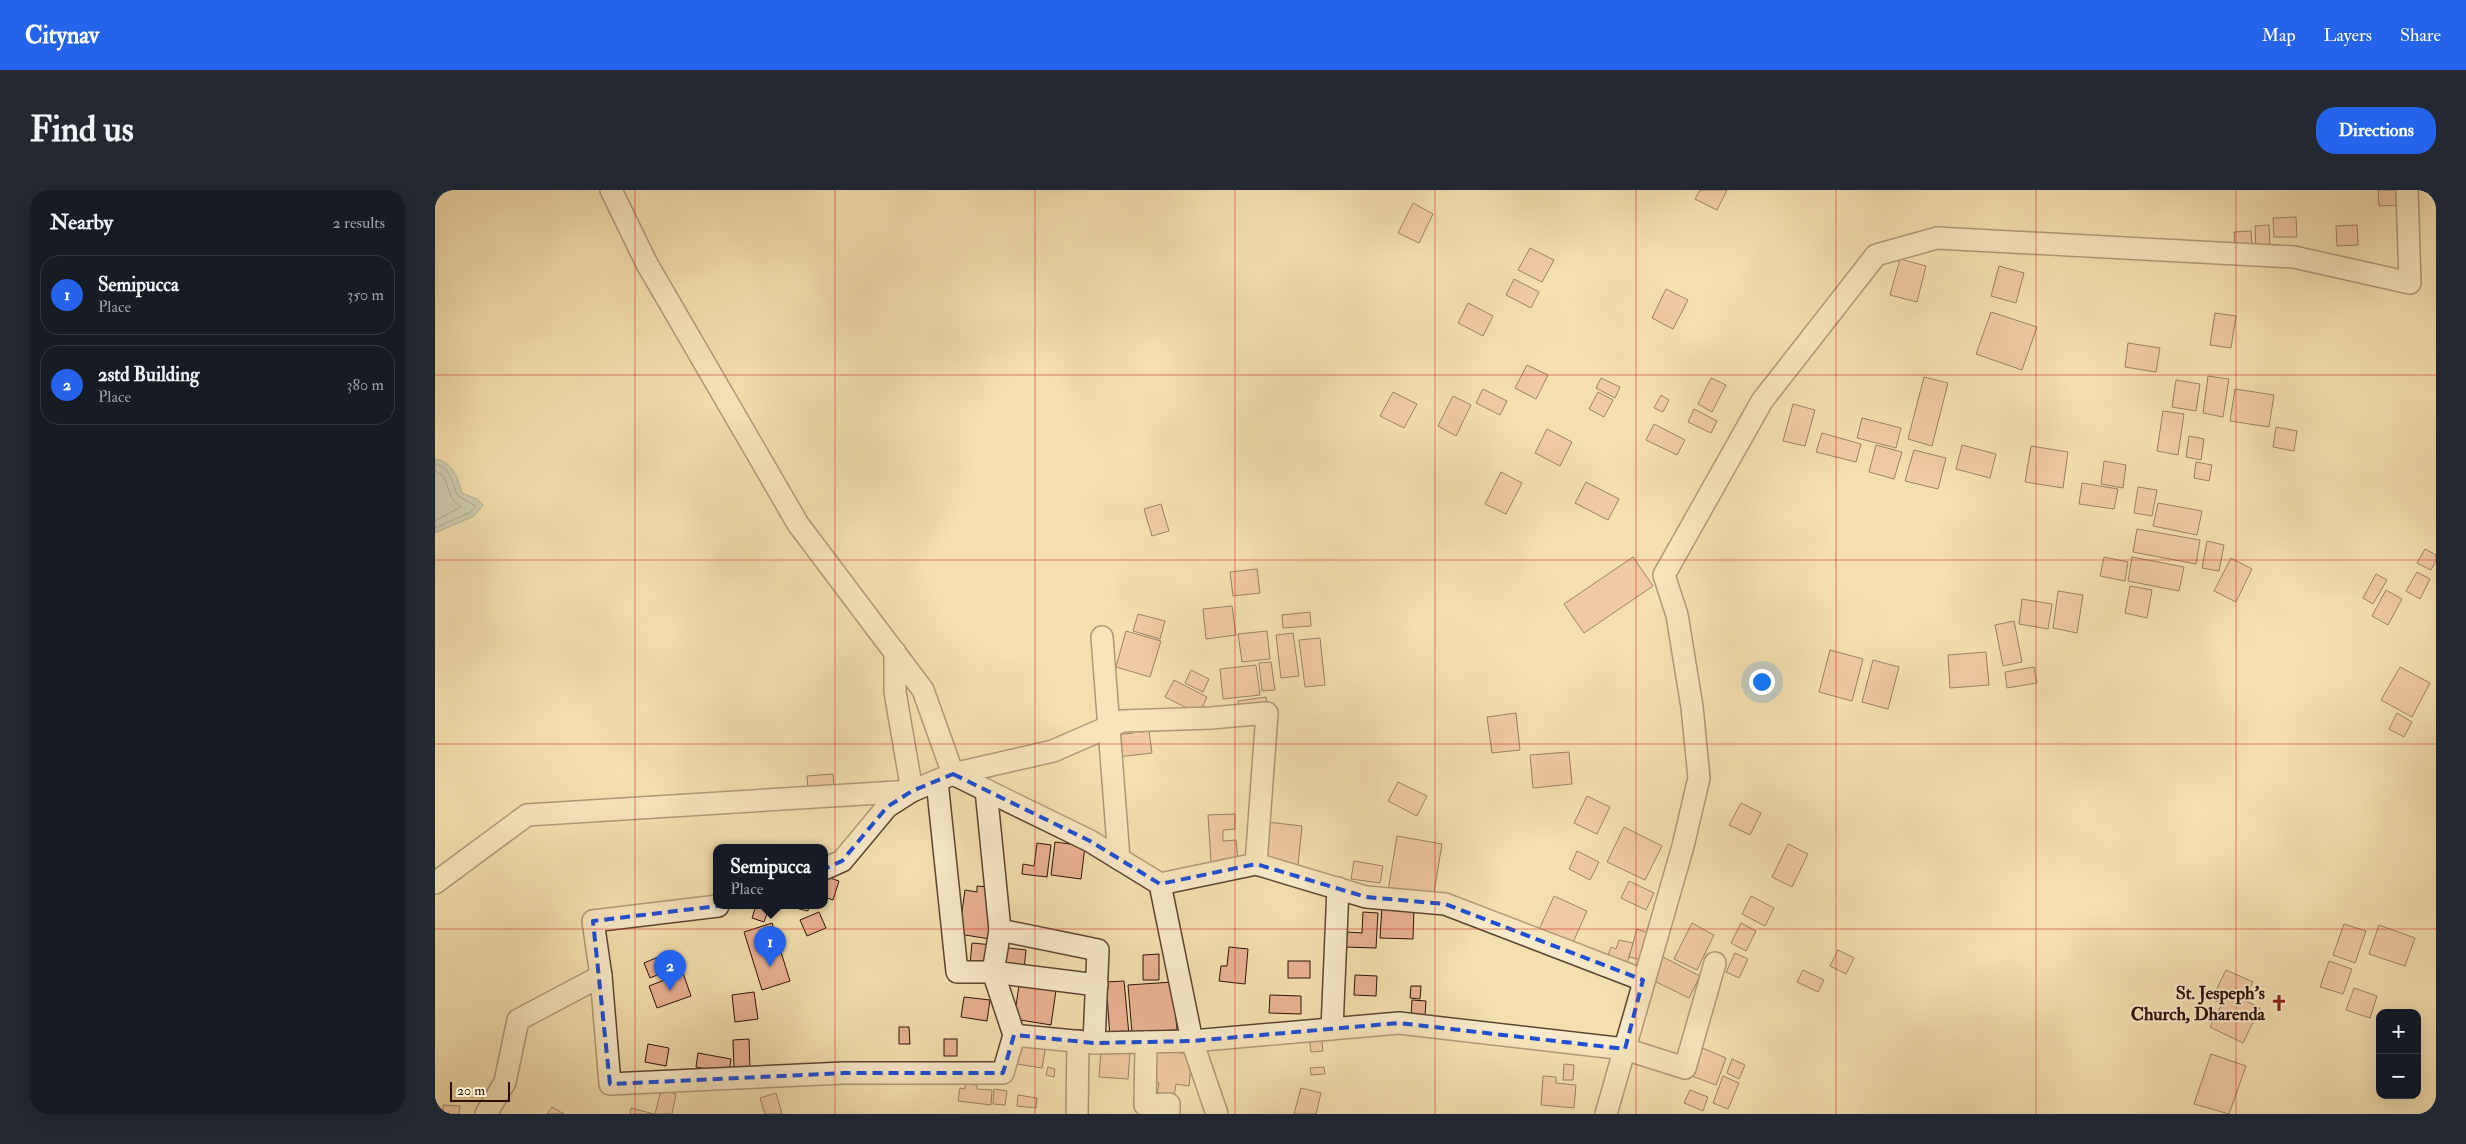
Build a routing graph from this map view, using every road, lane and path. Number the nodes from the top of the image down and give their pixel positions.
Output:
1 (611, 190) edge
2 (2407, 190) edge
3 (1102, 637) dead end
4 (895, 652) junction
5 (1108, 727) junction
6 (945, 778) junction
7 (912, 790) junction
8 (986, 790) junction
9 (1119, 858) junction
10 (1256, 864) junction
11 (828, 867) edge
12 (435, 883) edge
13 (1161, 884) junction
14 (1338, 888) junction
15 (713, 907) edge
16 (1001, 930) junction
17 (1715, 963) dead end
18 (993, 972) junction
19 (601, 976) junction
20 (1643, 980) junction
21 (1097, 985) junction
22 (1332, 1029) junction
23 (1014, 1035) junction
24 (1192, 1041) junction
25 (1086, 1042) junction
26 (1146, 1042) junction
27 (1625, 1049) junction
28 (486, 1114) edge
29 (1077, 1114) edge
30 (1169, 1114) edge
31 (1217, 1114) edge
32 (1605, 1114) edge

1 - 4 street
2 - 20 street
3 - 5 street
4 - 6 street
4 - 7 street
5 - 6 street
5 - 9 street
5 - 10 street
6 - 7 street
6 - 8 street
6 - 18 street
7 - 11 street
7 - 12 street
8 - 9 street
8 - 16 street
9 - 13 street
10 - 13 street
10 - 14 street
13 - 24 street
14 - 20 street
14 - 22 street
15 - 19 street
16 - 18 street
16 - 21 street
17 - 27 street
18 - 21 street
18 - 23 street
19 - 23 street
19 - 28 street
20 - 27 street
21 - 25 street
22 - 24 street
22 - 27 street
23 - 25 street
24 - 26 street
24 - 31 street
25 - 26 street
25 - 29 street
26 - 30 street
27 - 32 street

